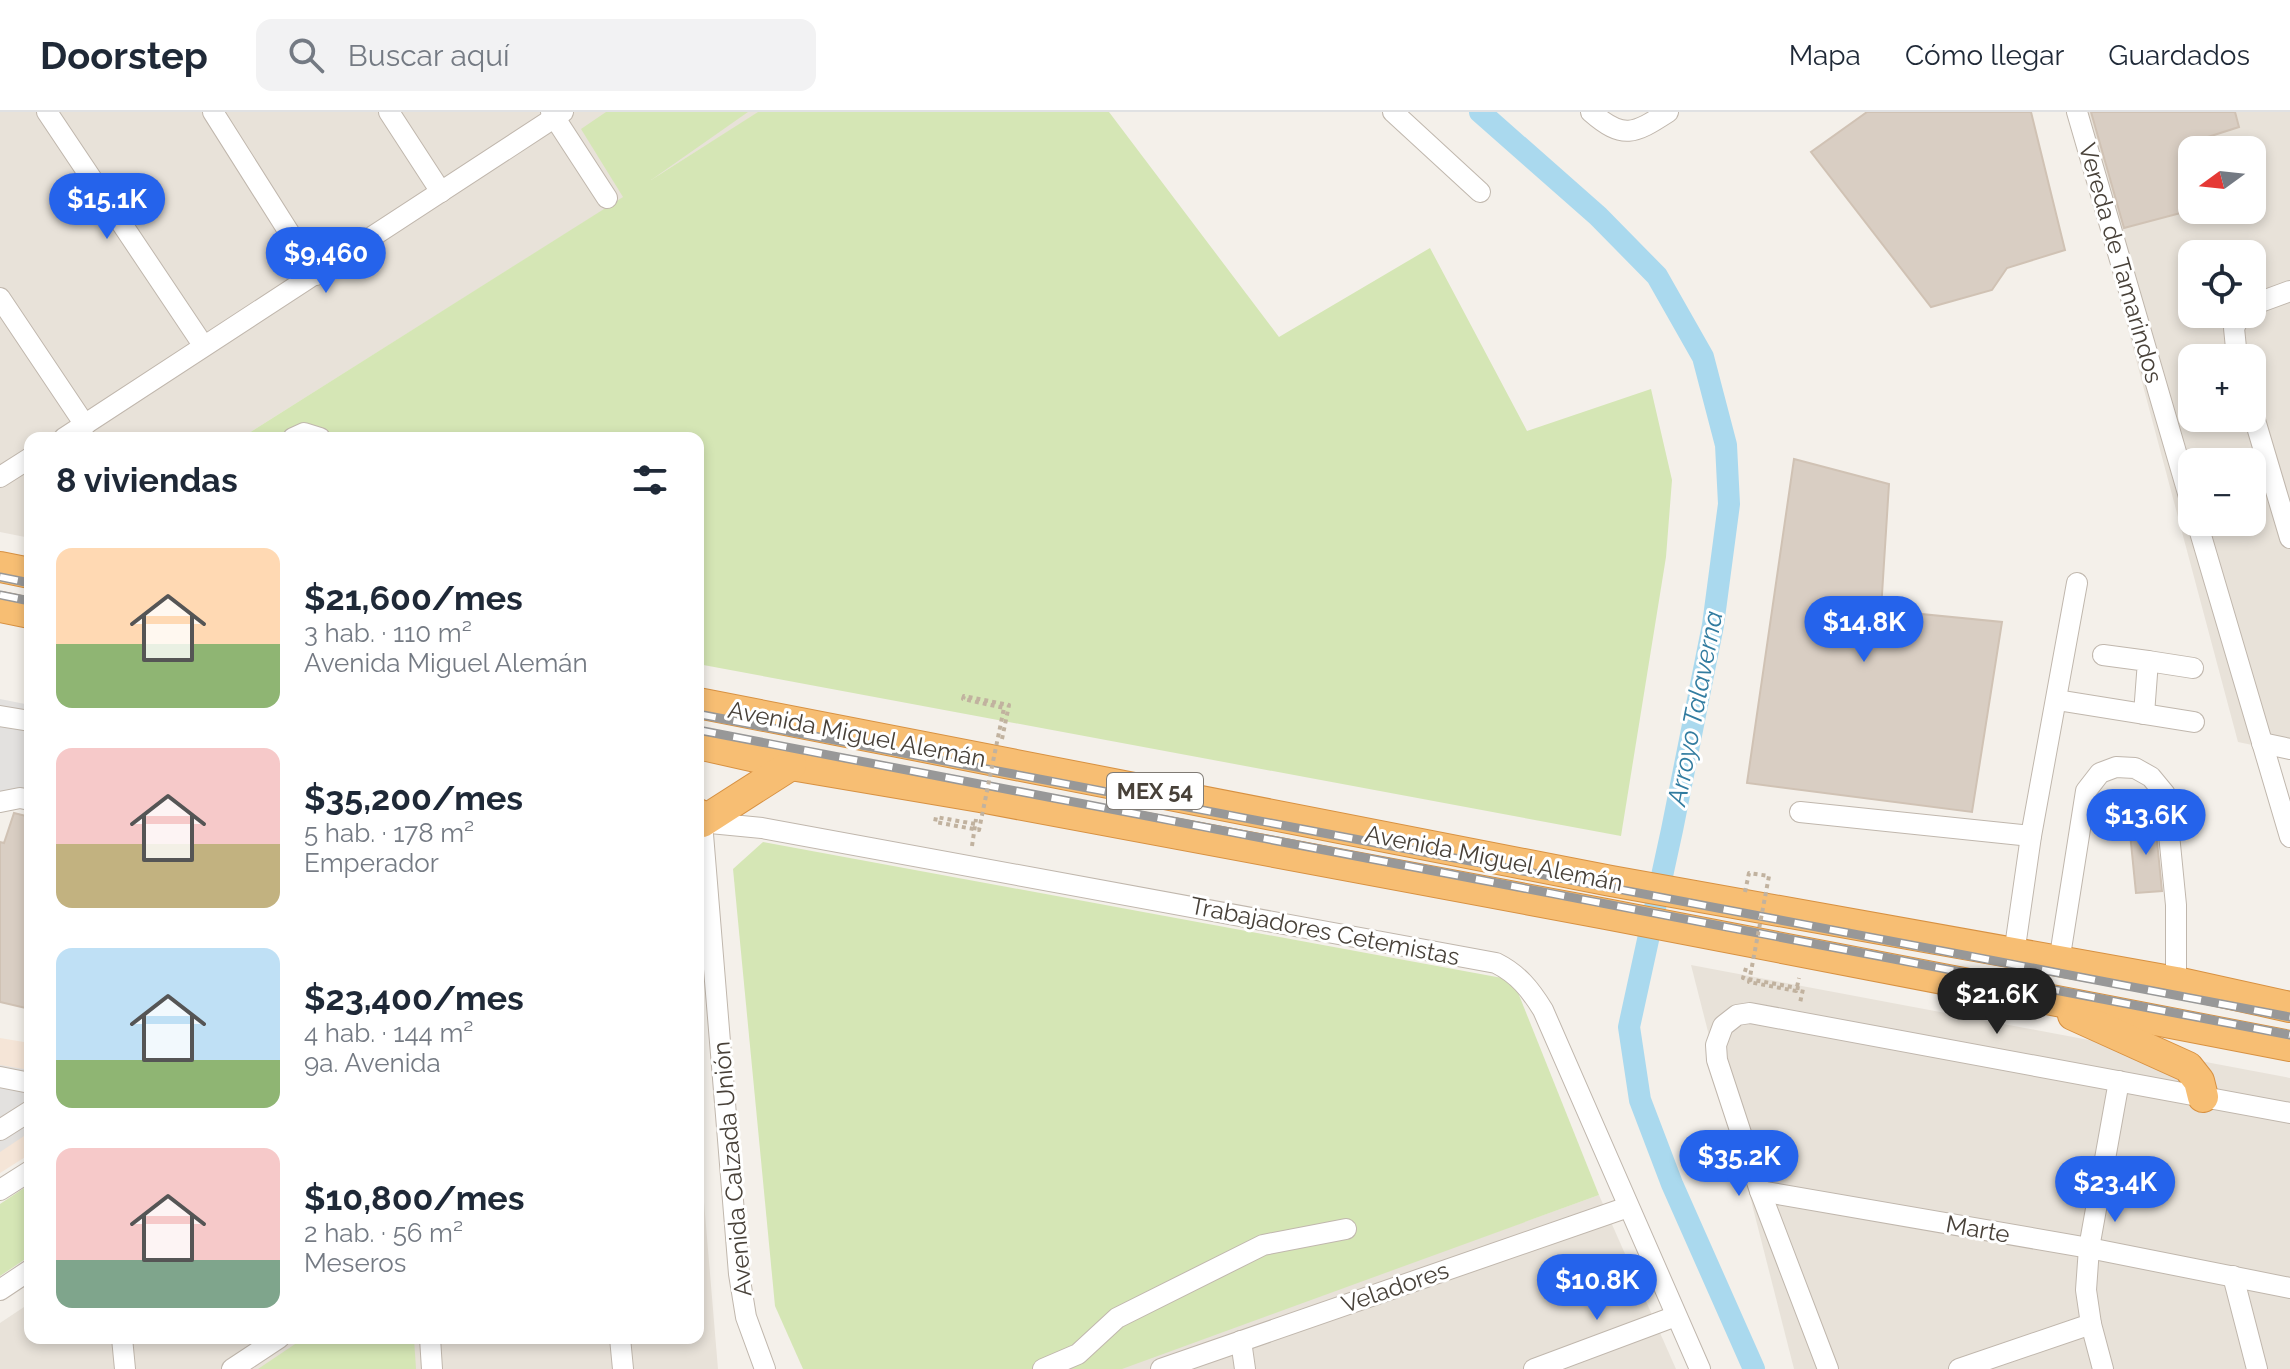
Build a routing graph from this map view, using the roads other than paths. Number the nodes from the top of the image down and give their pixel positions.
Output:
1 (47, 112) edge
2 (213, 112) edge
3 (389, 112) edge
4 (1393, 112) edge
5 (1591, 112) edge
6 (1668, 112) edge
7 (2077, 112) edge
8 (556, 114) edge
9 (441, 192) junction
10 (1480, 192) dead end
11 (607, 198) dead end
12 (316, 275) junction
13 (2290, 291) edge
14 (0, 298) edge
15 (2266, 300) edge
16 (203, 345) junction
17 (85, 425) junction
18 (74, 432) edge
19 (2259, 432) edge
20 (2178, 459) edge
21 (24, 462) edge
22 (0, 477) edge
23 (2201, 536) edge
24 (2290, 538) edge
25 (0, 567) edge
26 (24, 572) edge
27 (2077, 583) dead end
28 (0, 607) edge
29 (24, 612) edge
30 (2103, 655) dead end
31 (2148, 661) junction
32 (2193, 668) dead end
33 (2057, 700) junction
34 (704, 704) edge
35 (2144, 714) junction
36 (0, 716) edge
37 (24, 720) edge
38 (2194, 722) dead end
39 (2262, 743) junction
40 (704, 745) edge
41 (2290, 749) edge
42 (791, 765) junction
43 (24, 799) edge
44 (0, 802) edge
45 (1800, 812) dead end
46 (704, 818) edge
47 (704, 822) edge
48 (2031, 836) junction
49 (2290, 837) edge
50 (704, 878) edge
51 (2014, 954) junction
52 (2059, 962) junction
53 (2176, 982) junction
54 (2056, 1001) junction
55 (2290, 1007) edge
56 (2290, 1046) edge
57 (0, 1077) edge
58 (2119, 1081) junction
59 (24, 1082) edge
60 (2203, 1097) junction
61 (2290, 1113) edge
62 (24, 1115) edge
63 (0, 1130) edge
64 (24, 1175) edge
65 (0, 1190) edge
66 (1760, 1191) junction
67 (1628, 1207) junction
68 (1346, 1229) dead end
69 (2089, 1248) junction
70 (24, 1274) edge
71 (2233, 1276) junction
72 (2290, 1288) edge
73 (0, 1290) edge
74 (1676, 1316) junction
75 (2091, 1324) junction
76 (1241, 1341) junction
77 (123, 1344) edge
78 (270, 1344) edge
79 (430, 1344) edge
80 (621, 1344) edge
81 (1547, 1367) edge
82 (125, 1369) edge
83 (232, 1369) edge
84 (432, 1369) edge
85 (623, 1369) edge
86 (765, 1369) edge
87 (1043, 1369) edge
88 (1161, 1369) edge
89 (1245, 1369) edge
90 (1700, 1369) edge
91 (1828, 1369) edge
92 (1959, 1369) edge
93 (2103, 1369) edge
94 (2257, 1369) edge

1 - 16 street
2 - 12 street
3 - 9 street
4 - 10 street
5 - 6 street
7 - 20 street, Vereda de Tamarindos
8 - 9 street
8 - 11 street
9 - 12 street
12 - 16 street
13 - 15 street
14 - 17 street
16 - 17 street
17 - 18 street
19 - 24 street
21 - 22 street
23 - 39 street
25 - 26 highway
27 - 33 street
28 - 29 highway
30 - 31 street
31 - 32 street
31 - 35 street
33 - 35 street
33 - 48 street
34 - 51 highway, Avenida Miguel Alemán / MEX 54
35 - 38 street
36 - 37 street
39 - 41 street
39 - 49 street
40 - 42 highway, Avenida Miguel Alemán / MEX 54
42 - 46 highway
42 - 54 highway, Avenida Miguel Alemán / MEX 54
43 - 44 street
45 - 48 street
47 - 67 street, Trabajadores Cetemistas
48 - 51 street
50 - 86 street, Avenida Calzada Unión
51 - 52 highway, Avenida Miguel Alemán / MEX 54
52 - 53 highway, Avenida Miguel Alemán / MEX 54
52 - 53 street
53 - 55 highway, Avenida Miguel Alemán / MEX 54
54 - 56 highway, Avenida Miguel Alemán / MEX 54
54 - 60 highway
57 - 59 street
58 - 60 street
58 - 66 street
58 - 69 street
60 - 61 street
62 - 63 street
64 - 65 street
66 - 69 street, Marte
66 - 91 street
67 - 74 street, Trabajadores Cetemistas
67 - 76 street, Veladores
68 - 87 street
69 - 71 street, Marte
69 - 75 street
70 - 73 street
71 - 72 street, Marte
71 - 94 street
74 - 81 street
74 - 90 street, Trabajadores Cetemistas
75 - 92 street
75 - 93 street
76 - 88 street, Veladores
76 - 89 street
77 - 82 street
78 - 83 street
79 - 84 street
80 - 85 street

